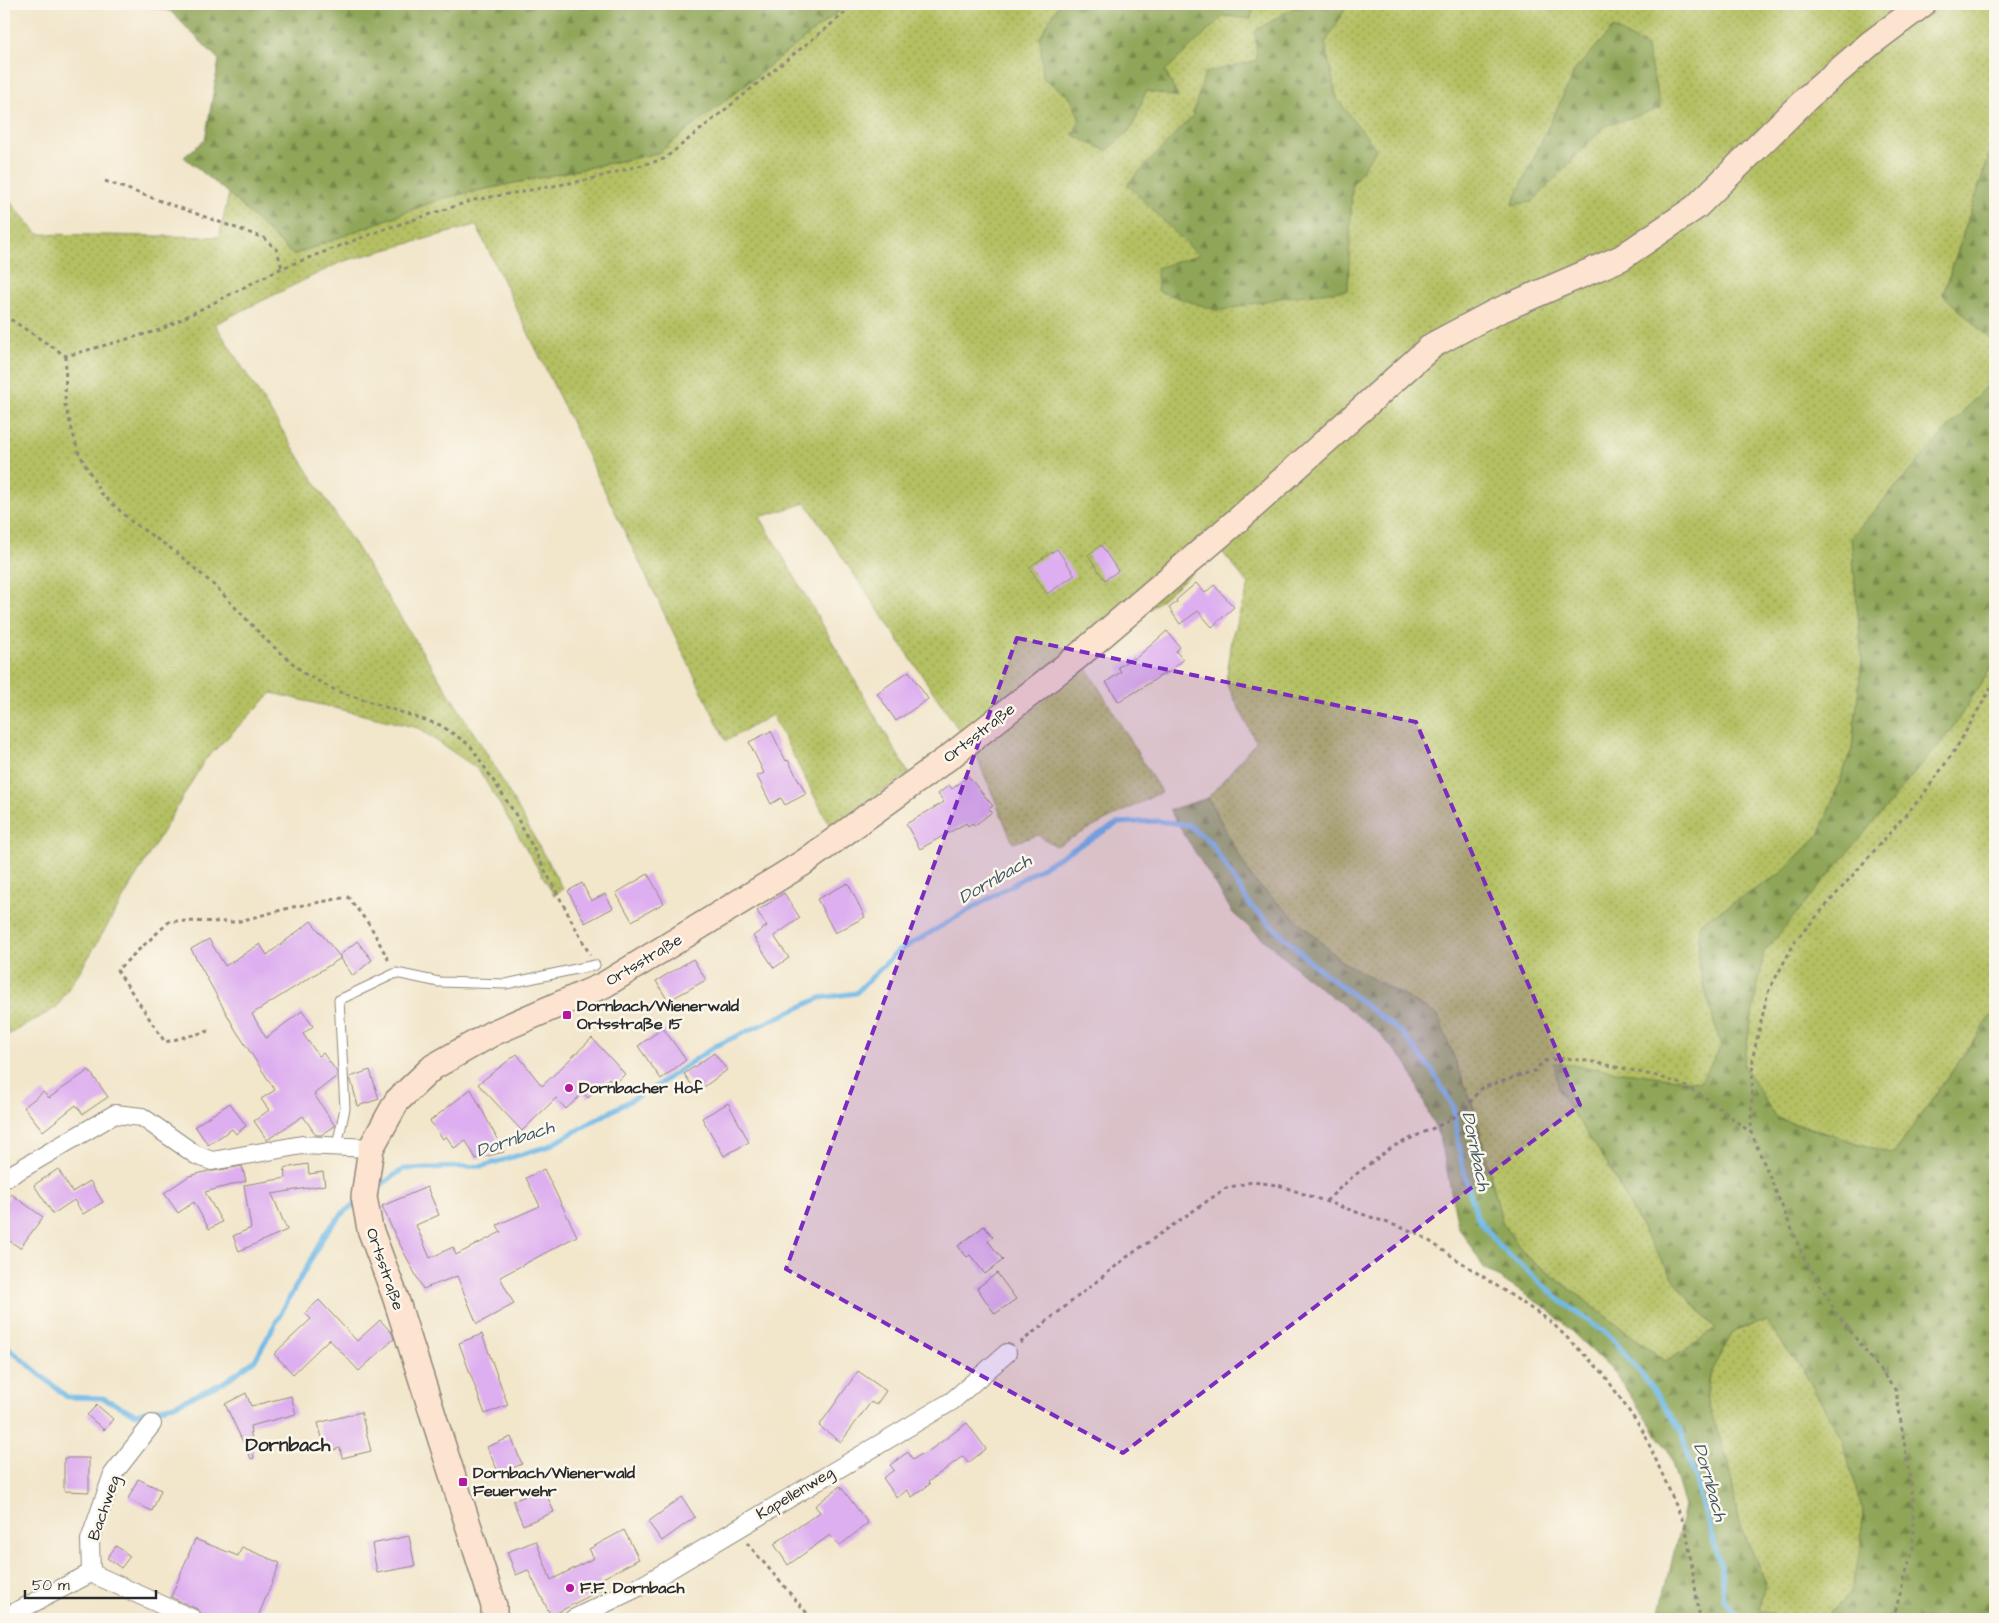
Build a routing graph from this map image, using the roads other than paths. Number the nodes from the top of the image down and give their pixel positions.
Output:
1 (1923, 4) edge
2 (595, 966) road end
3 (337, 1146) junction
4 (371, 1148) junction
5 (4, 1179) edge
6 (1008, 1352) road end
7 (152, 1424) dead end
8 (91, 1573) junction
9 (4, 1618) edge
10 (193, 1619) edge
11 (494, 1619) edge
12 (573, 1619) edge

1 - 4 street, Ortsstraße
2 - 3 lane
3 - 4 street
3 - 5 street
4 - 11 street, Ortsstraße
6 - 12 street, Kapellenweg
7 - 8 street, Bachweg
8 - 9 street
8 - 10 street

